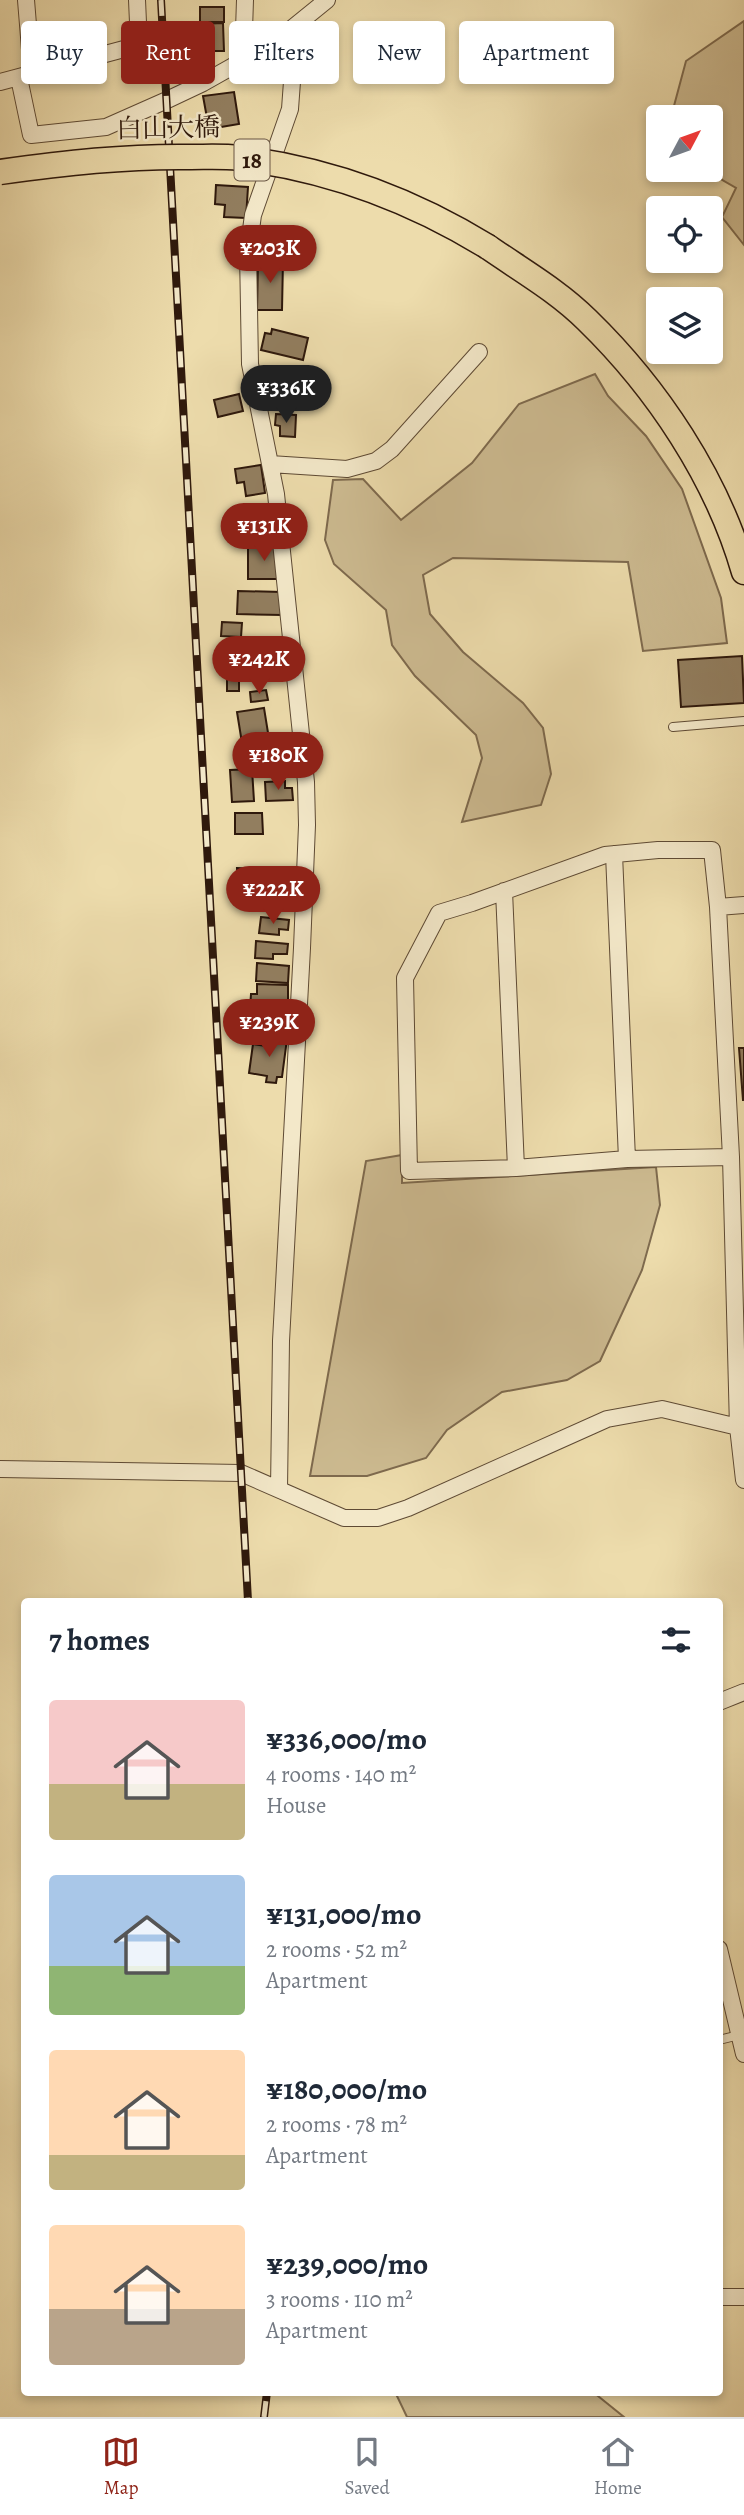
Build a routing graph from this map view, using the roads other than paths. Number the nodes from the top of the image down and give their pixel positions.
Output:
1 (26, 0) edge
2 (138, 0) edge
3 (245, 0) edge
4 (327, 0) edge
5 (26, 21) edge
6 (244, 21) edge
7 (303, 21) edge
8 (107, 54) edge
9 (229, 68) edge
10 (21, 77) edge
11 (0, 82) edge
12 (26, 84) edge
13 (292, 84) edge
14 (0, 172) edge
15 (479, 352) dead end
16 (270, 464) junction
17 (744, 572) edge
18 (744, 721) edge
19 (673, 727) dead end
20 (614, 854) junction
21 (504, 891) junction
22 (744, 905) edge
23 (718, 907) junction
24 (731, 1157) junction
25 (627, 1158) junction
26 (516, 1168) junction
27 (738, 1427) junction
28 (0, 1469) edge
29 (744, 1480) edge
30 (279, 1489) junction
31 (744, 1692) edge
32 (723, 1700) edge
33 (723, 1966) edge
34 (739, 2035) junction
35 (723, 2039) edge
36 (744, 2054) edge
37 (723, 2297) edge
38 (744, 2297) edge

1 - 5 street
2 - 8 street
3 - 6 street
4 - 7 street
9 - 12 street
10 - 11 street
13 - 16 street
14 - 17 main road, 白山大橋 / 18, bridge
15 - 16 street
16 - 30 street
18 - 19 lane
20 - 21 street
20 - 23 street
20 - 25 street
21 - 26 street
21 - 26 street
22 - 23 street
23 - 24 street
24 - 25 street
24 - 27 street
25 - 26 street
27 - 29 street
27 - 30 street
28 - 30 street
31 - 32 street
33 - 34 street
34 - 35 lane
34 - 36 street
37 - 38 street

